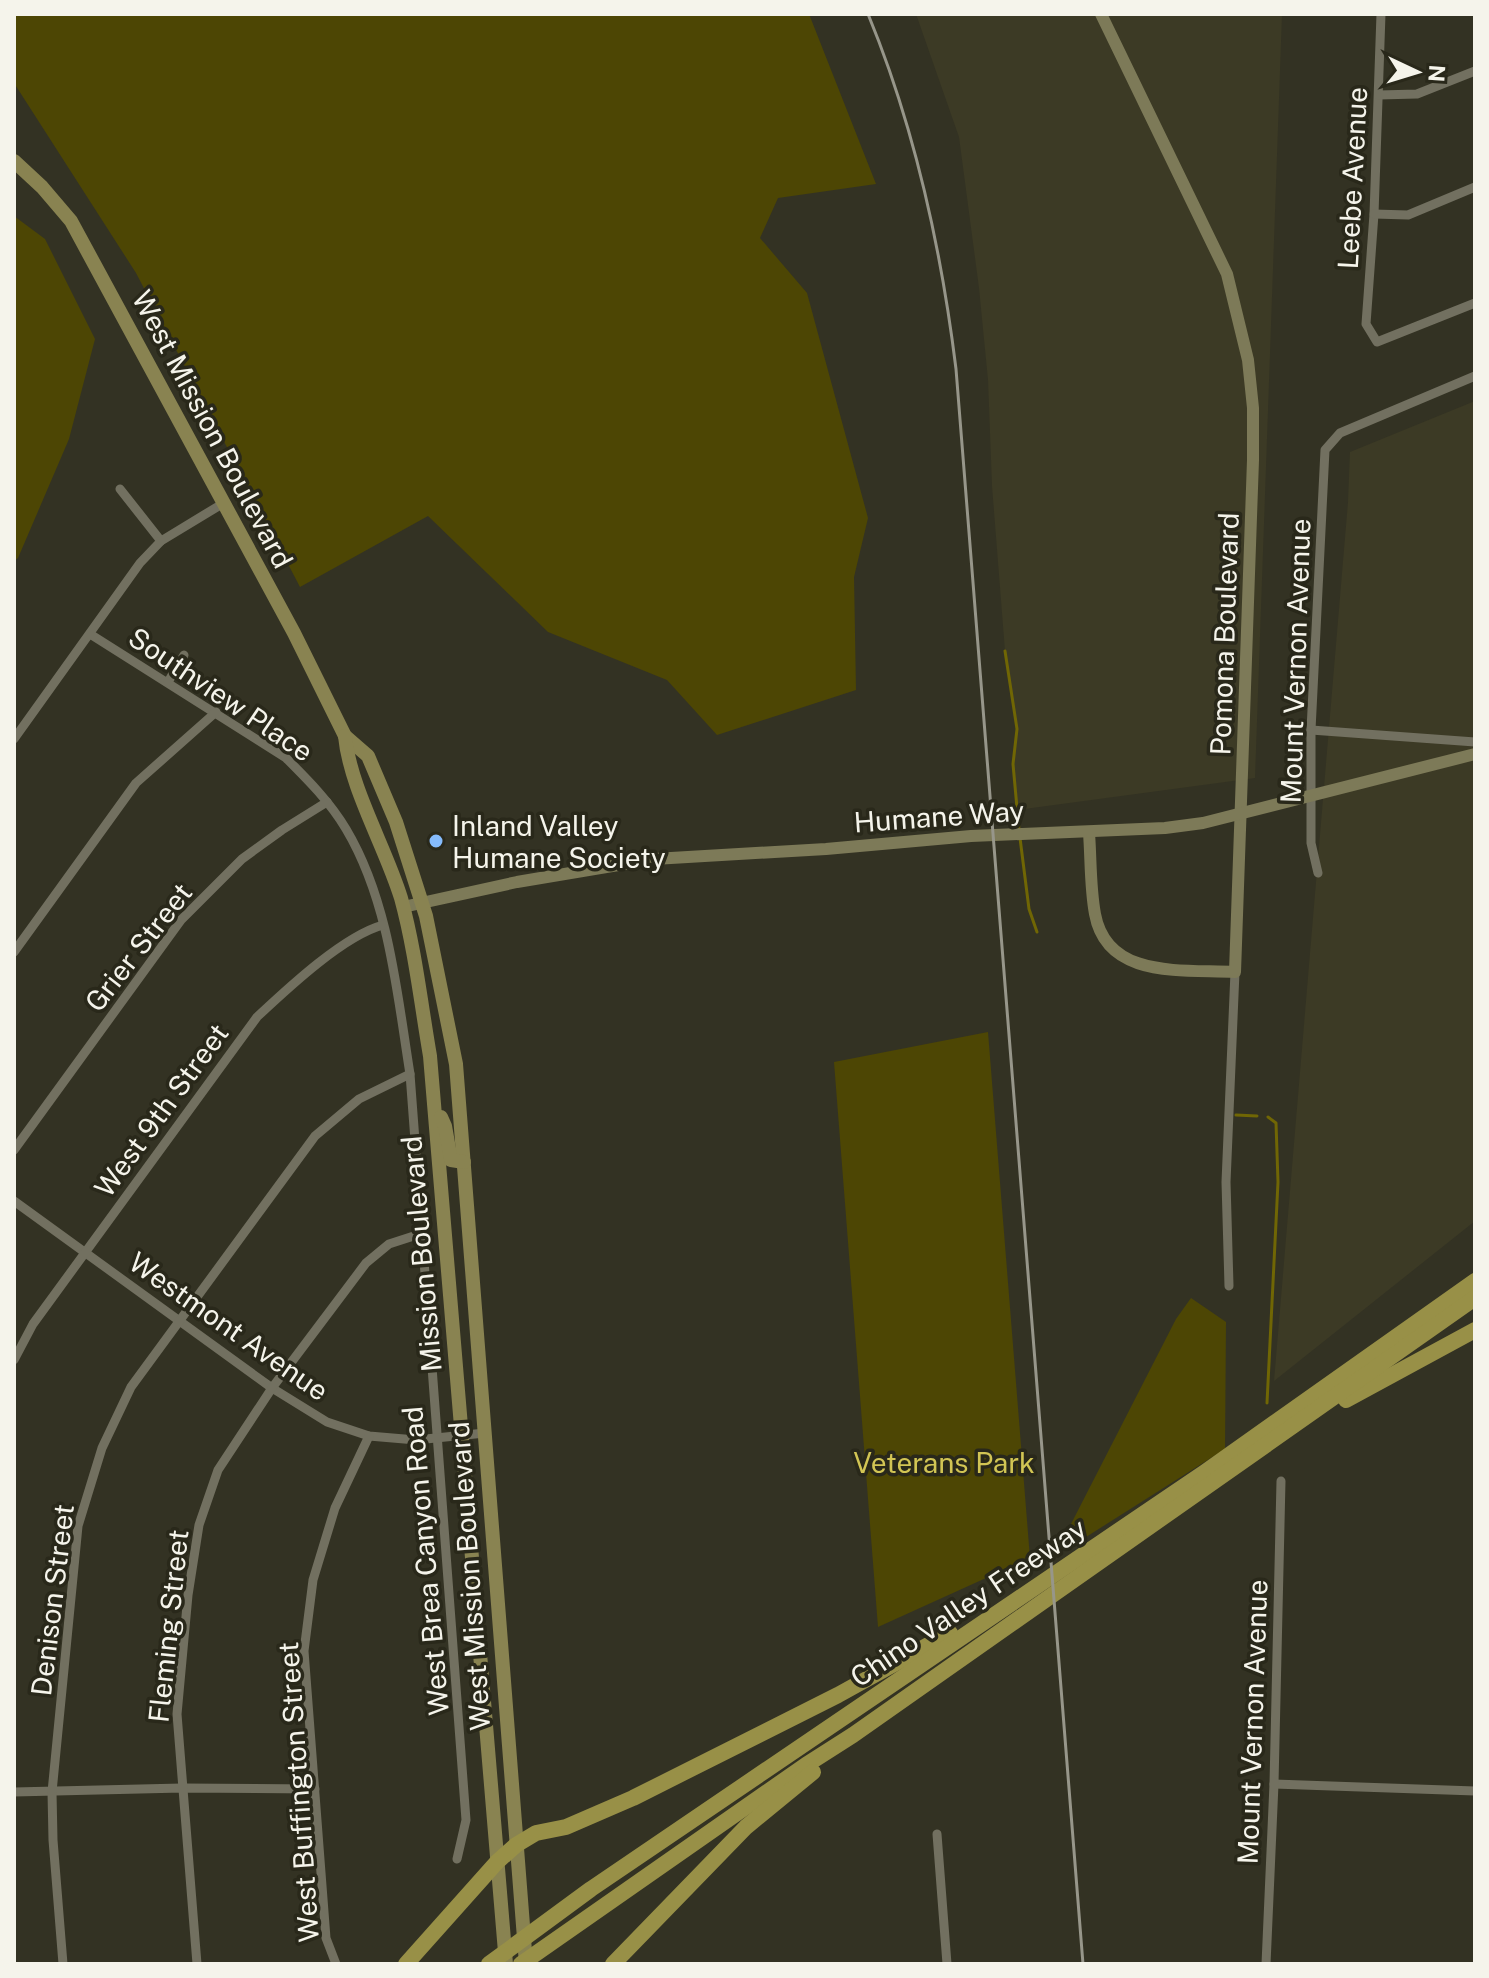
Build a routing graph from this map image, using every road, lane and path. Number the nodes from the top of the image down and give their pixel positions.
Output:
1 (1101, 14) edge
2 (1381, 14) edge
3 (1475, 71) edge
4 (1379, 95) junction
5 (14, 161) edge
6 (1475, 187) edge
7 (1374, 214) junction
8 (1475, 303) edge
9 (1475, 376) edge
10 (120, 489) dead end
11 (222, 504) junction
12 (161, 541) junction
13 (90, 634) junction
14 (184, 655) dead end
15 (168, 682) junction
16 (216, 712) junction
17 (14, 715) edge
18 (25, 723) junction
19 (1311, 730) junction
20 (345, 736) junction
21 (14, 739) edge
22 (1475, 742) edge
23 (1475, 754) edge
24 (327, 802) junction
25 (1089, 833) junction
26 (1318, 873) dead end
27 (422, 901) junction
28 (403, 907) junction
29 (383, 925) junction
30 (14, 952) edge
31 (1235, 972) junction
32 (410, 1074) junction
33 (435, 1111) junction
34 (14, 1150) edge
35 (464, 1162) junction
36 (14, 1201) edge
37 (423, 1233) junction
38 (84, 1251) junction
39 (1475, 1270) edge
40 (1475, 1281) edge
41 (1229, 1286) dead end
42 (1475, 1298) edge
43 (180, 1320) junction
44 (1475, 1330) edge
45 (1405, 1332) junction
46 (14, 1360) edge
47 (272, 1388) junction
48 (1295, 1420) junction
49 (485, 1433) junction
50 (369, 1436) junction
51 (462, 1436) junction
52 (438, 1438) junction
53 (1205, 1479) junction
54 (1281, 1481) dead end
55 (1010, 1613) junction
56 (853, 1735) junction
57 (1274, 1784) junction
58 (182, 1788) junction
59 (315, 1789) junction
60 (1475, 1791) edge
61 (14, 1792) edge
62 (52, 1792) junction
63 (937, 1834) dead end
64 (516, 1845) junction
65 (457, 1859) dead end
66 (497, 1862) junction
67 (63, 1964) edge
68 (197, 1964) edge
69 (336, 1964) edge
70 (406, 1964) edge
71 (489, 1964) edge
72 (506, 1964) edge
73 (524, 1964) edge
74 (613, 1964) edge
75 (947, 1964) edge
76 (1266, 1964) edge

1 - 31 street, Pomona Boulevard
2 - 4 street, Leebe Avenue
3 - 4 street
4 - 7 street, Leebe Avenue
5 - 11 main road, West Mission Boulevard
6 - 7 street
7 - 8 street, Leebe Avenue
9 - 19 street, Mount Vernon Avenue
10 - 12 street
11 - 12 street
11 - 20 main road, West Mission Boulevard
12 - 13 street
13 - 15 street, Southview Place
13 - 18 street
14 - 15 street
15 - 16 street, Southview Place
16 - 24 street, Southview Place
16 - 30 street
17 - 18 street
18 - 21 street
19 - 22 street
19 - 26 street, Mount Vernon Avenue
20 - 27 main road
20 - 28 main road, Mission Boulevard
23 - 25 street, Humane Way
24 - 29 street, Southview Place
24 - 34 street, Grier Street
25 - 27 street, Humane Way
25 - 31 street
27 - 28 street, Humane Way
27 - 35 main road, West Mission Boulevard
28 - 33 main road, Mission Boulevard
29 - 32 street, West Brea Canyon Road
29 - 38 street, West 9th Street
31 - 41 street, Pomona Boulevard
32 - 37 street, West Brea Canyon Road
32 - 43 street, Denison Street
33 - 35 main road
33 - 51 main road, Mission Boulevard
35 - 49 main road, West Mission Boulevard
36 - 38 street, Westmont Avenue
37 - 47 street, Fleming Street
37 - 52 street, West Brea Canyon Road
38 - 43 street, Westmont Avenue
38 - 46 street, West 9th Street
39 - 45 highway
40 - 45 highway, Chino Valley Freeway
42 - 48 highway, Chino Valley Freeway
43 - 47 street, Westmont Avenue
43 - 62 street, Denison Street
44 - 48 highway
45 - 48 highway, Chino Valley Freeway
47 - 50 street, Westmont Avenue
47 - 58 street, Fleming Street
48 - 53 highway, Chino Valley Freeway
49 - 51 street, Westmont Avenue
49 - 64 main road, West Mission Boulevard
50 - 52 street, Westmont Avenue
50 - 59 street, West Buffington Street
51 - 52 street, Westmont Avenue
51 - 66 main road, Mission Boulevard
52 - 65 street, West Brea Canyon Road
53 - 55 highway, Chino Valley Freeway
53 - 55 highway, Chino Valley Freeway
54 - 57 street, Mount Vernon Avenue
55 - 56 highway, Chino Valley Freeway
55 - 64 highway
55 - 71 highway, Chino Valley Freeway
56 - 73 highway, Chino Valley Freeway
56 - 74 highway
57 - 60 street
57 - 76 street, Mount Vernon Avenue
58 - 59 street
58 - 62 street
58 - 68 street, Fleming Street
59 - 69 street, West Buffington Street
61 - 62 street
62 - 67 street, Denison Street
63 - 75 street
64 - 66 highway
64 - 73 main road, West Mission Boulevard
66 - 70 highway
66 - 72 main road, Mission Boulevard

